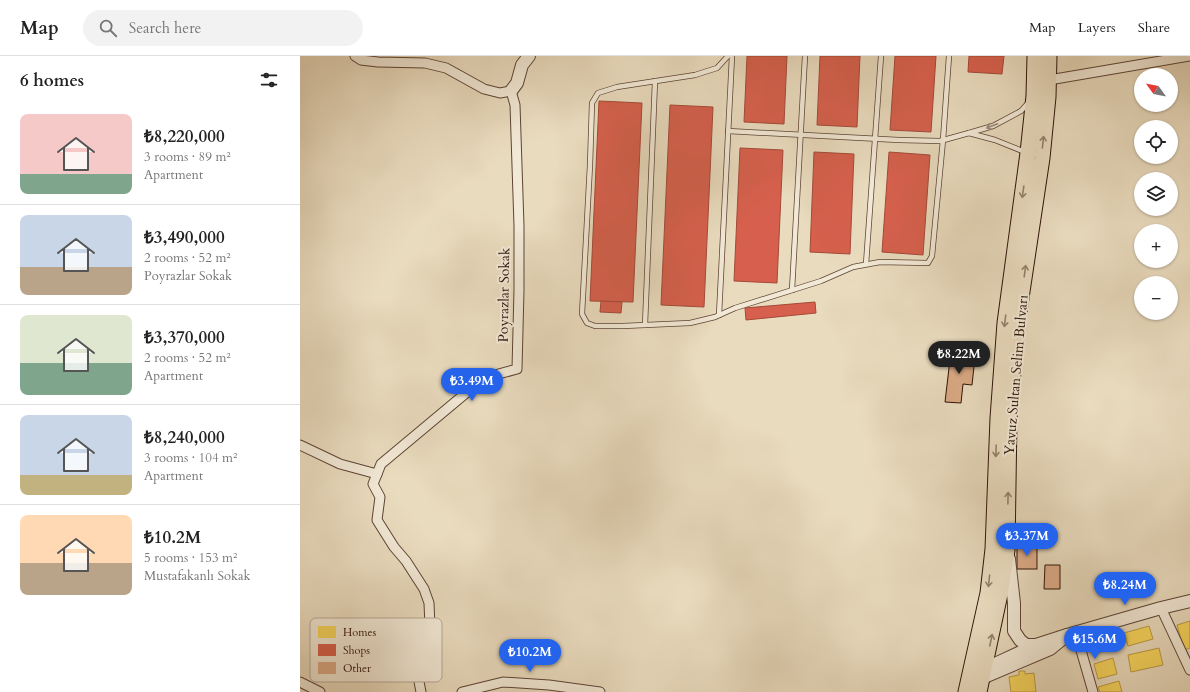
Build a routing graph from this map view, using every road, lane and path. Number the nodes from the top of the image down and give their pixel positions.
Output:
1 (355, 56) edge
2 (529, 56) edge
3 (728, 56) edge
4 (732, 56) edge
5 (804, 56) edge
6 (881, 56) edge
7 (950, 56) edge
8 (1036, 56) edge
9 (1048, 56) edge
10 (1190, 56) edge
11 (1049, 80) junction
12 (655, 81) junction
13 (511, 91) junction
14 (1034, 96) junction
15 (728, 132) junction
16 (969, 133) junction
17 (801, 135) junction
18 (875, 139) junction
19 (943, 140) junction
20 (1028, 153) junction
21 (866, 264) junction
22 (792, 290) junction
23 (719, 315) junction
24 (645, 325) junction
25 (300, 445) edge
26 (377, 474) junction
27 (1008, 550) junction
28 (1190, 601) edge
29 (1161, 608) junction
30 (430, 618) edge
31 (1071, 634) junction
32 (1036, 645) junction
33 (1190, 670) edge
34 (982, 679) edge
35 (300, 682) edge
36 (419, 682) edge
37 (320, 692) edge
38 (421, 692) edge
39 (462, 692) edge
40 (600, 692) edge
41 (966, 692) edge
42 (1093, 692) edge

1 - 13 street
2 - 13 street
3 - 12 lane
4 - 15 lane
5 - 17 lane
6 - 18 lane
7 - 19 lane
8 - 14 main road, Yavuz Sultan Selim Bulvarı
9 - 11 main road, Yavuz Sultan Selim Bulvarı
10 - 11 street
27 -> 11 main road, Yavuz Sultan Selim Bulvarı
12 - 24 lane
12 - 24 lane
13 - 26 street, Poyrazlar Sokak
14 -> 16 lane
14 - 20 main road, Yavuz Sultan Selim Bulvarı
15 - 17 lane
15 - 23 lane
16 - 19 lane
16 - 20 lane
17 - 18 lane
17 - 22 lane
18 - 19 lane
18 - 21 lane
19 - 21 lane
20 -> 41 main road, Yavuz Sultan Selim Bulvarı
21 - 22 lane
22 - 23 lane
23 - 24 lane
25 - 26 street
26 - 30 street
27 - 32 street
34 -> 27 main road, Yavuz Sultan Selim Bulvarı
28 - 29 street
29 - 31 street
29 - 33 street
31 - 32 street
31 - 34 street
31 - 42 street
32 - 34 street
35 - 37 street
36 - 38 street
39 - 40 street

